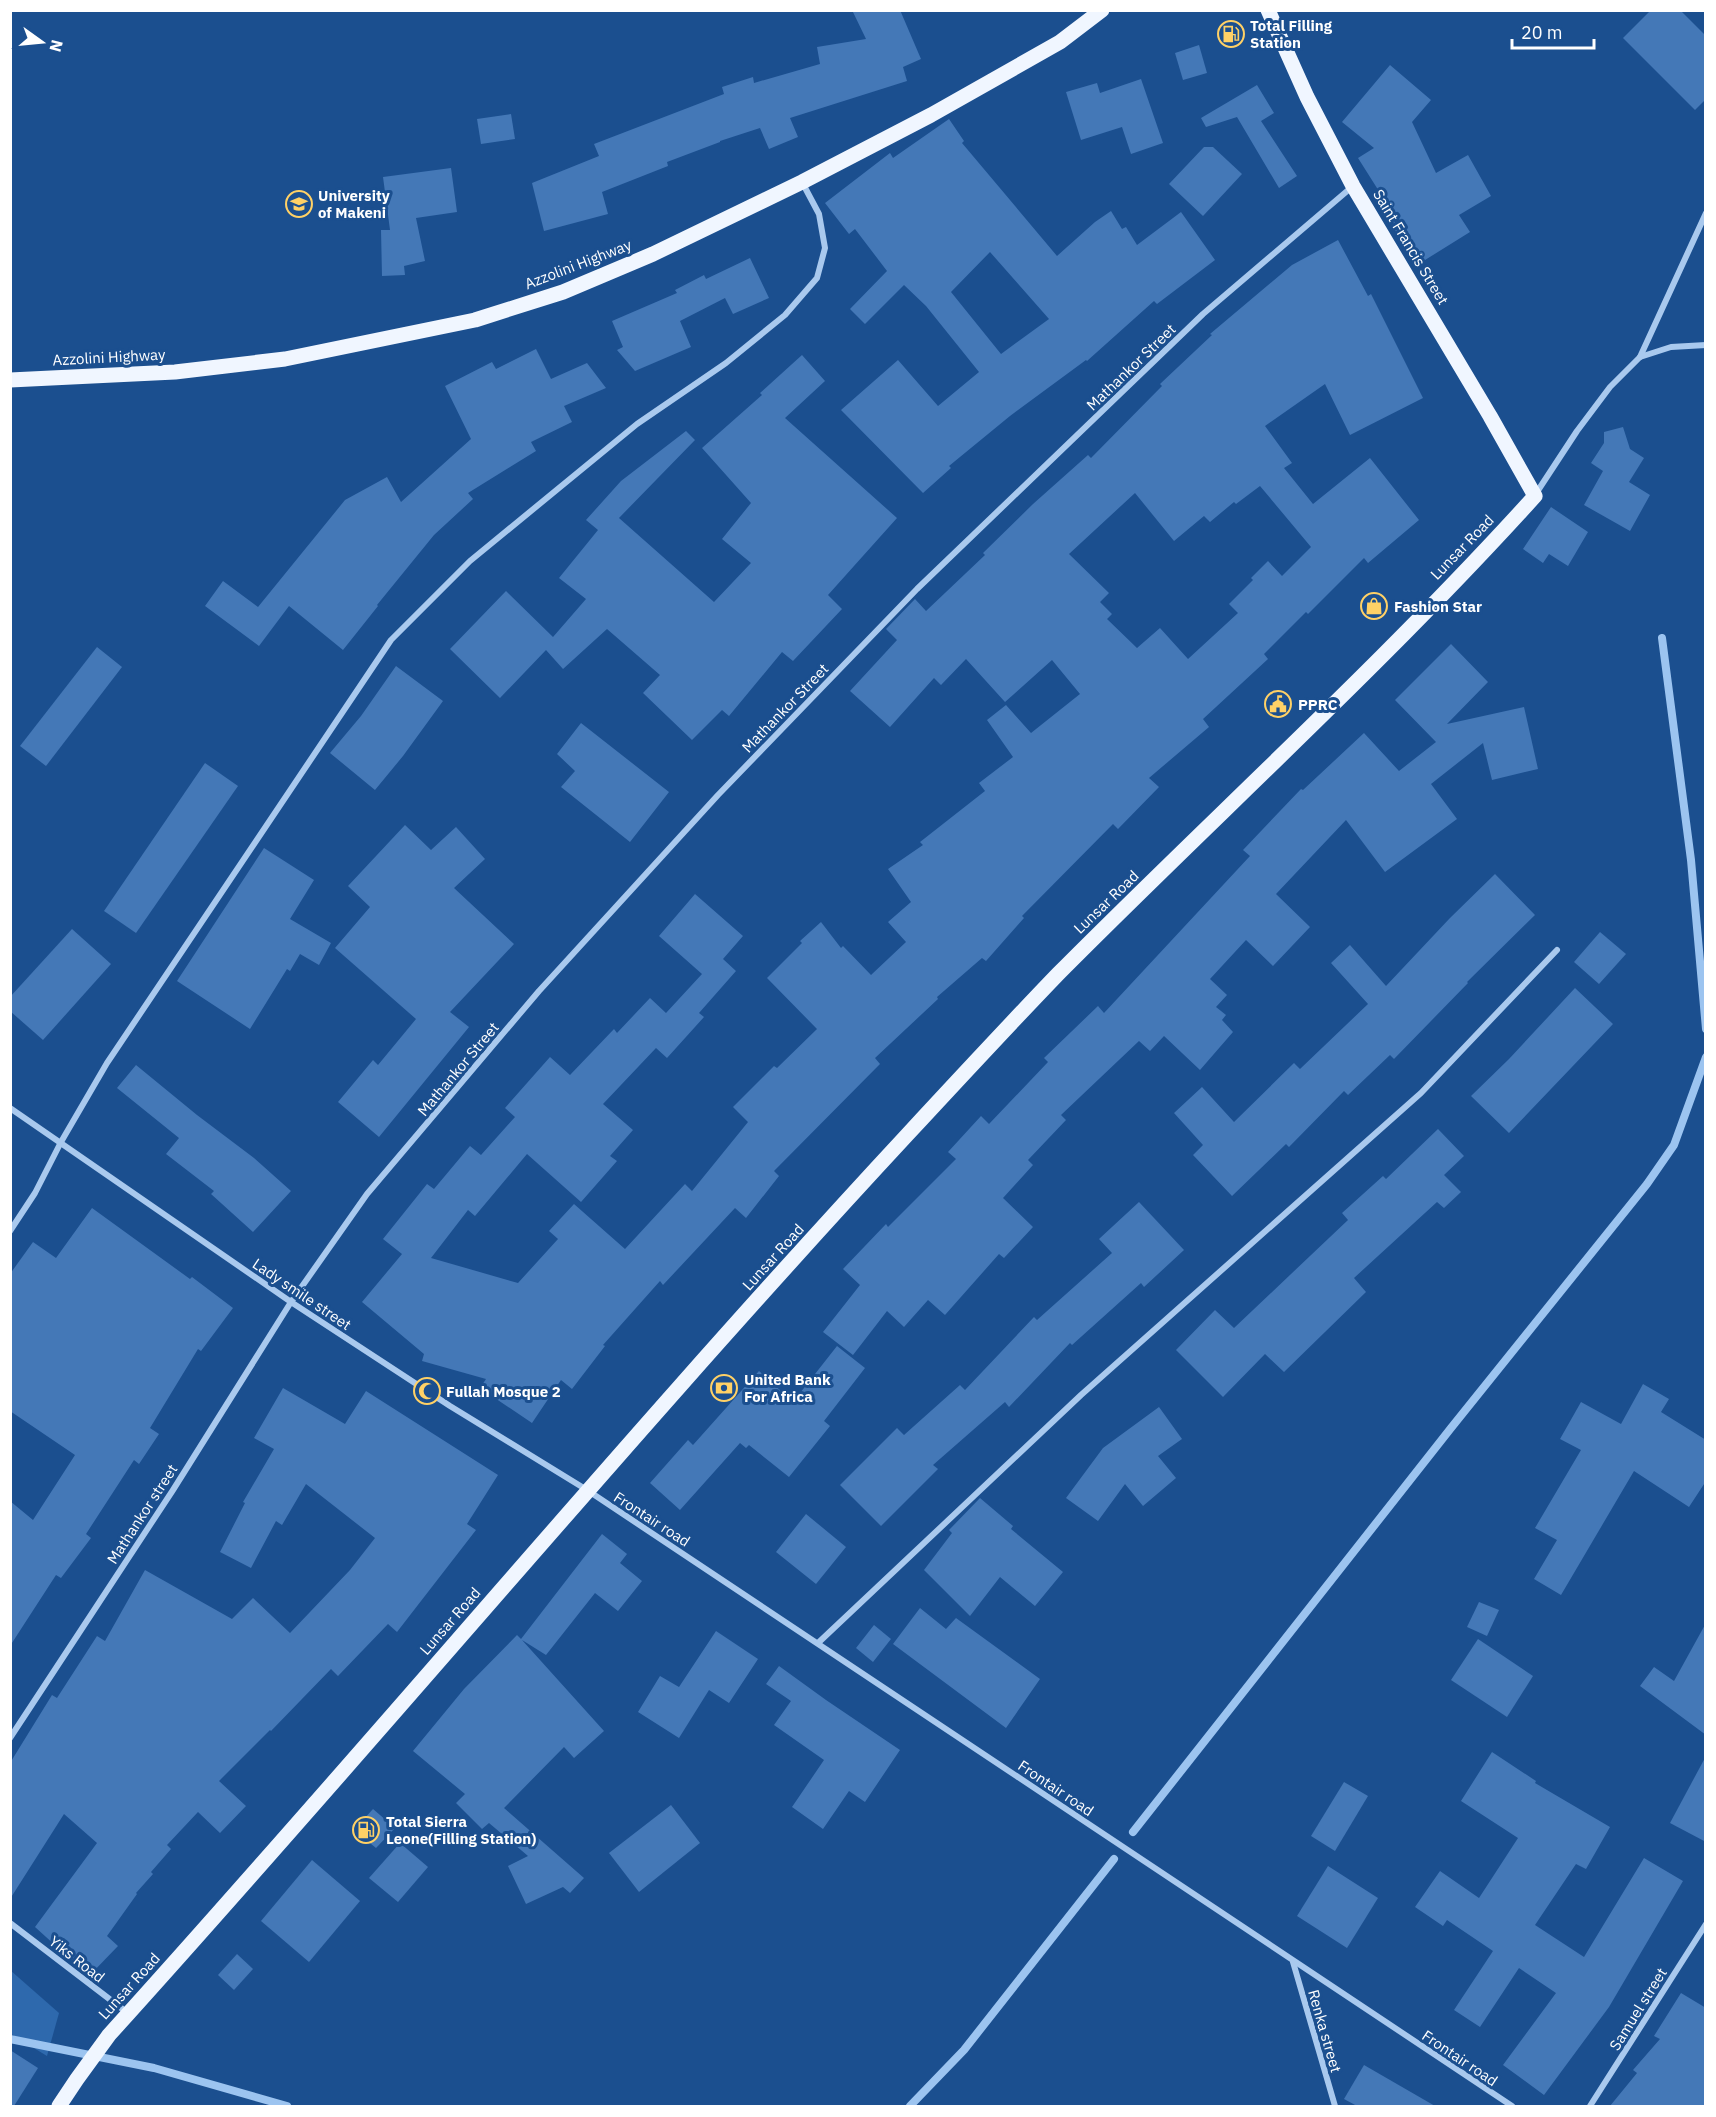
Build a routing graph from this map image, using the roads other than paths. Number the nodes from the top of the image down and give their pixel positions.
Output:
1 (1102, 10) edge
2 (1268, 10) edge
3 (802, 182) junction
4 (1353, 186) junction
5 (1706, 213) edge
6 (1706, 345) edge
7 (1640, 357) junction
8 (10, 380) edge
9 (1535, 496) junction
10 (1557, 950) dead end
11 (10, 1108) edge
12 (61, 1142) junction
13 (10, 1231) edge
14 (291, 1302) junction
15 (587, 1490) junction
16 (818, 1643) junction
17 (10, 1738) edge
18 (10, 1923) edge
19 (1706, 1924) edge
20 (1293, 1961) junction
21 (129, 2014) junction
22 (59, 2106) edge
23 (1335, 2106) edge
24 (1512, 2106) edge
25 (1590, 2106) edge

1 - 3 main road, Azzolini Highway
2 - 4 main road, Saint Francis Street
3 - 8 main road, Azzolini Highway
3 - 12 street
4 - 9 main road, Saint Francis Street
4 - 14 street, Mathankor Street
5 - 7 street
6 - 7 street
7 - 9 street
9 - 15 main road, Lunsar Road
10 - 16 street
11 - 12 street, Lady smile street
12 - 13 street
12 - 14 street, Lady smile street
14 - 15 street, Lady smile street
14 - 17 street, Mathankor street
15 - 16 street, Frontair road
15 - 21 main road, Lunsar Road
16 - 20 street, Frontair road
18 - 21 street, Yiks Road
19 - 25 street, Samuel street
20 - 23 street, Renka street
20 - 24 street, Frontair road
21 - 22 main road, Lunsar Road

